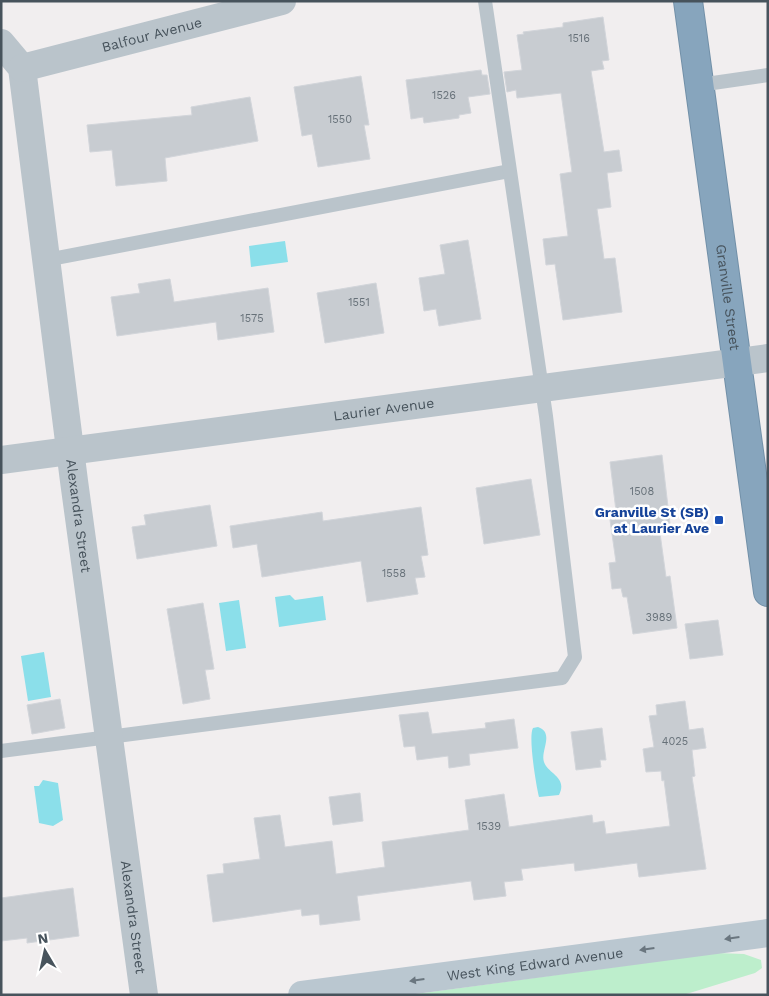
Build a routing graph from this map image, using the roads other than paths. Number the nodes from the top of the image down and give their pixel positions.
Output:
1 (282, 1) edge
2 (485, 1) edge
3 (688, 1) edge
4 (1, 43) edge
5 (22, 68) junction
6 (768, 75) edge
7 (699, 85) junction
8 (509, 171) junction
9 (46, 260) junction
10 (768, 358) edge
11 (736, 362) junction
12 (541, 388) junction
13 (70, 452) junction
14 (1, 460) edge
15 (768, 592) edge
16 (108, 738) junction
17 (1, 751) edge
18 (768, 933) edge
19 (144, 995) edge
20 (302, 995) edge

1 - 5 street, Balfour Avenue
2 - 8 lane
3 - 7 highway, Granville Street
4 - 5 street
5 - 9 street, Alexandra Street
6 - 7 lane
7 - 11 highway, Granville Street
8 - 9 lane
8 - 12 lane
9 - 13 street, Alexandra Street
10 - 11 street, Laurier Avenue
11 - 12 street, Laurier Avenue
11 - 15 highway, Granville Street
12 - 13 street, Laurier Avenue
12 - 16 lane
13 - 14 street, Laurier Avenue
13 - 16 street, Alexandra Street
16 - 17 lane
16 - 19 street, Alexandra Street
18 -> 20 main road, West King Edward Avenue

